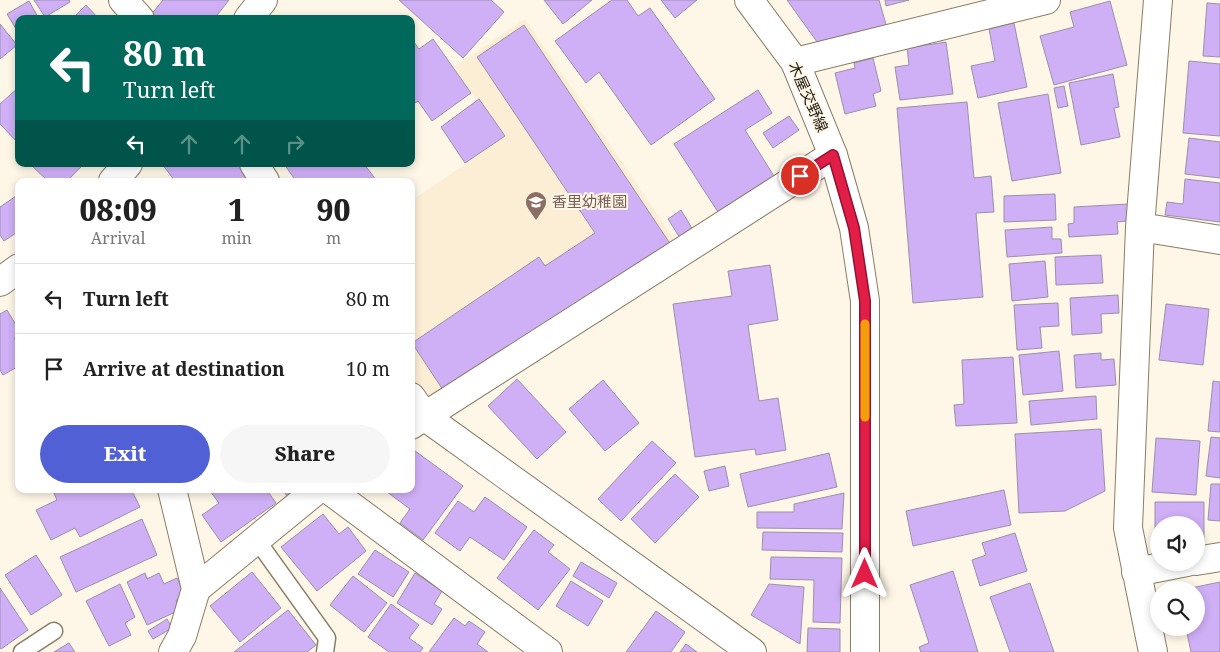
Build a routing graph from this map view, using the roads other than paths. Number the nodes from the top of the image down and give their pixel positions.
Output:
1 (123, 0) edge
2 (263, 0) edge
3 (749, 0) edge
4 (1046, 0) edge
5 (1158, 0) edge
6 (136, 15) edge
7 (251, 15) edge
8 (795, 62) junction
9 (833, 155) junction
10 (125, 167) edge
11 (256, 167) edge
12 (116, 178) edge
13 (264, 178) edge
14 (1140, 227) junction
15 (1220, 240) edge
16 (15, 271) edge
17 (0, 282) edge
18 (415, 413) edge
19 (173, 493) edge
20 (313, 493) edge
21 (333, 493) edge
22 (256, 539) junction
23 (1220, 556) edge
24 (1205, 559) edge
25 (1150, 569) edge
26 (1136, 572) junction
27 (196, 589) junction
28 (54, 631) dead end
29 (22, 652) edge
30 (173, 652) edge
31 (325, 652) edge
32 (548, 652) edge
33 (752, 652) edge
34 (865, 652) edge
35 (1153, 652) edge

1 - 6 street
2 - 7 street
3 - 8 street, 木屋交野線
4 - 8 street
5 - 14 street
8 - 9 street, 木屋交野線
9 - 18 street
9 - 34 street, 木屋交野線
10 - 12 street
11 - 13 street
14 - 15 street
14 - 26 street
16 - 17 street
18 - 33 street
19 - 27 street
20 - 22 street
21 - 32 street
22 - 27 street
22 - 31 lane
23 - 24 street
25 - 26 street
26 - 35 street
27 - 30 street
28 - 29 lane

